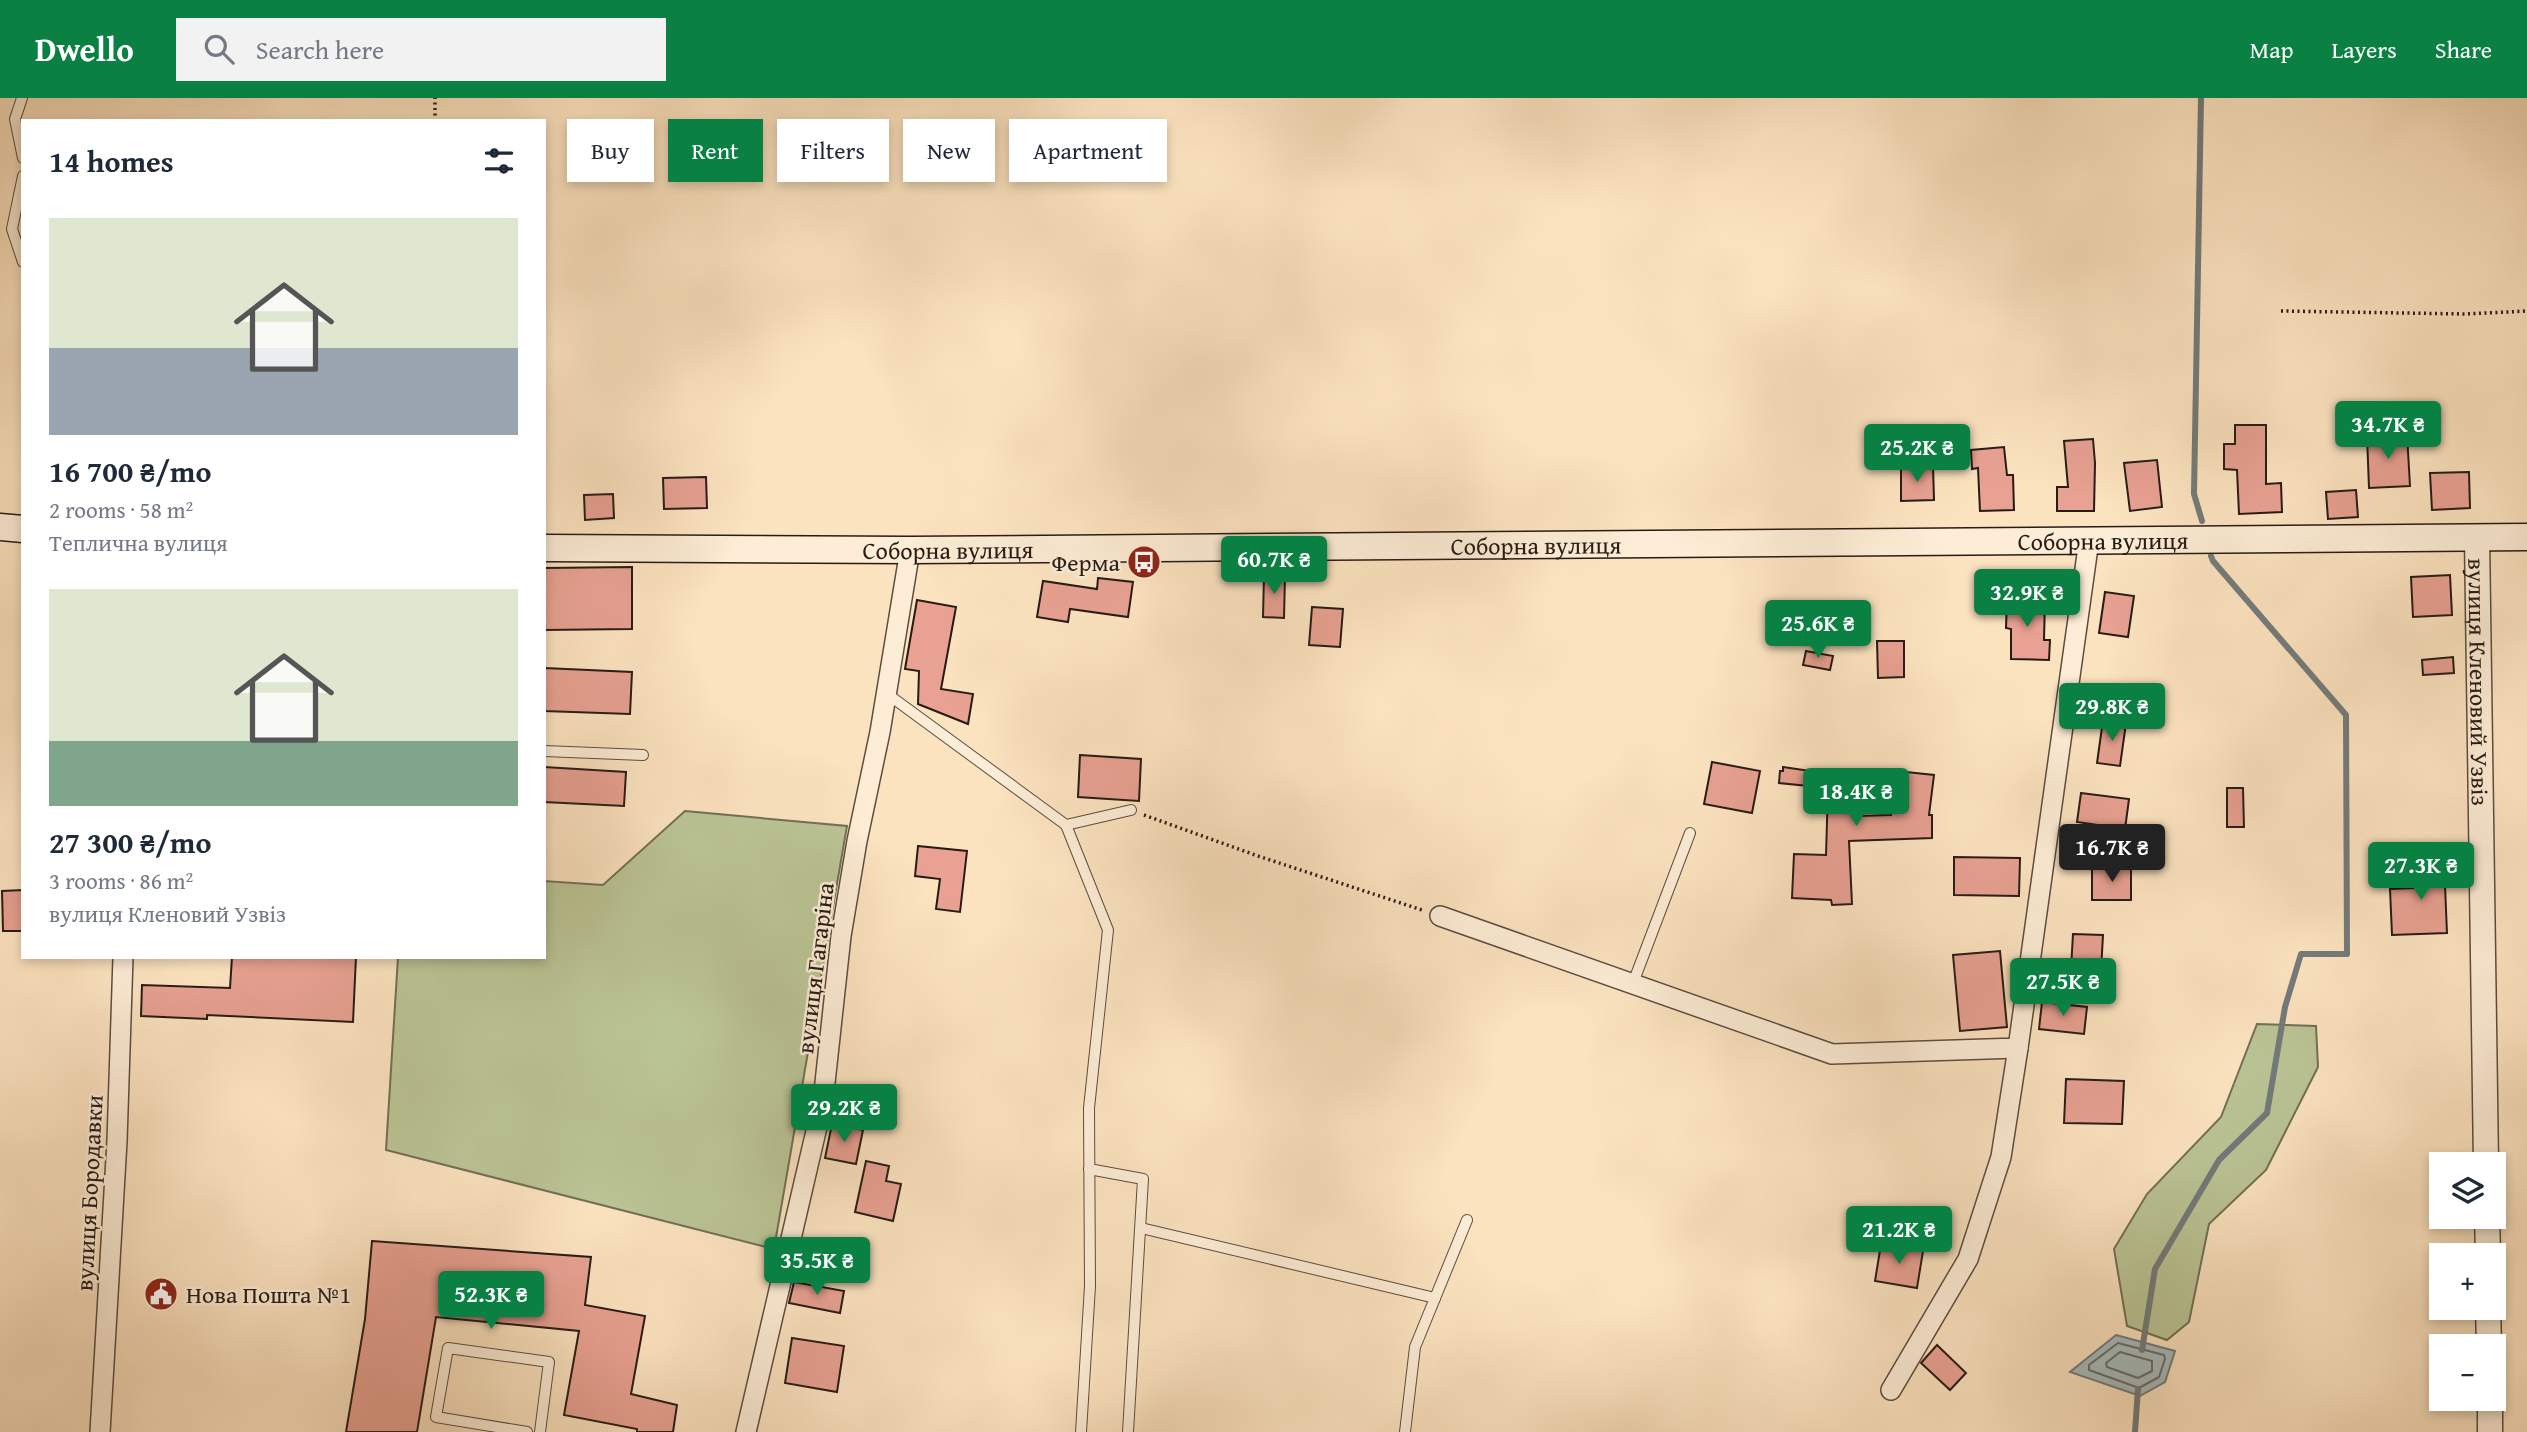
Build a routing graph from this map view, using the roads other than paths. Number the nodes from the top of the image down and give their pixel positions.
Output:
1 (22, 98) edge
2 (21, 148) edge
3 (21, 186) edge
4 (21, 256) edge
5 (0, 527) edge
6 (21, 529) edge
7 (2477, 537) junction
8 (2527, 537) edge
9 (2089, 540) junction
10 (546, 548) edge
11 (910, 550) junction
12 (886, 693) junction
13 (546, 751) edge
14 (643, 755) dead end
15 (1131, 810) road end
16 (1066, 825) junction
17 (1690, 833) dead end
18 (1440, 916) road end
19 (123, 959) edge
20 (1633, 983) junction
21 (2018, 1048) junction
22 (2486, 1152) edge
23 (1089, 1169) junction
24 (1467, 1220) dead end
25 (1141, 1228) junction
26 (1435, 1298) junction
27 (1891, 1390) dead end
28 (2490, 1411) edge
29 (100, 1432) edge
30 (527, 1432) edge
31 (540, 1432) edge
32 (747, 1432) edge
33 (1081, 1432) edge
34 (1128, 1432) edge
35 (1405, 1432) edge
36 (2490, 1432) edge

1 - 2 lane
3 - 4 lane
5 - 6 main road
7 - 8 main road, Соборна вулиця
7 - 9 main road, Соборна вулиця
7 - 22 street, вулиця Кленовий Узвіз
9 - 11 main road, Соборна вулиця
9 - 21 street
10 - 11 main road, Соборна вулиця
11 - 12 street, вулиця Гагаріна
12 - 16 lane
12 - 32 street, вулиця Гагаріна
13 - 14 lane
15 - 16 lane
16 - 23 lane
17 - 20 lane
18 - 20 street
19 - 29 street, вулиця Бородавки
20 - 21 street
21 - 27 street
23 - 25 lane
23 - 33 lane
24 - 26 lane
25 - 26 lane
25 - 34 lane
26 - 35 lane
28 - 36 street
30 - 31 lane

